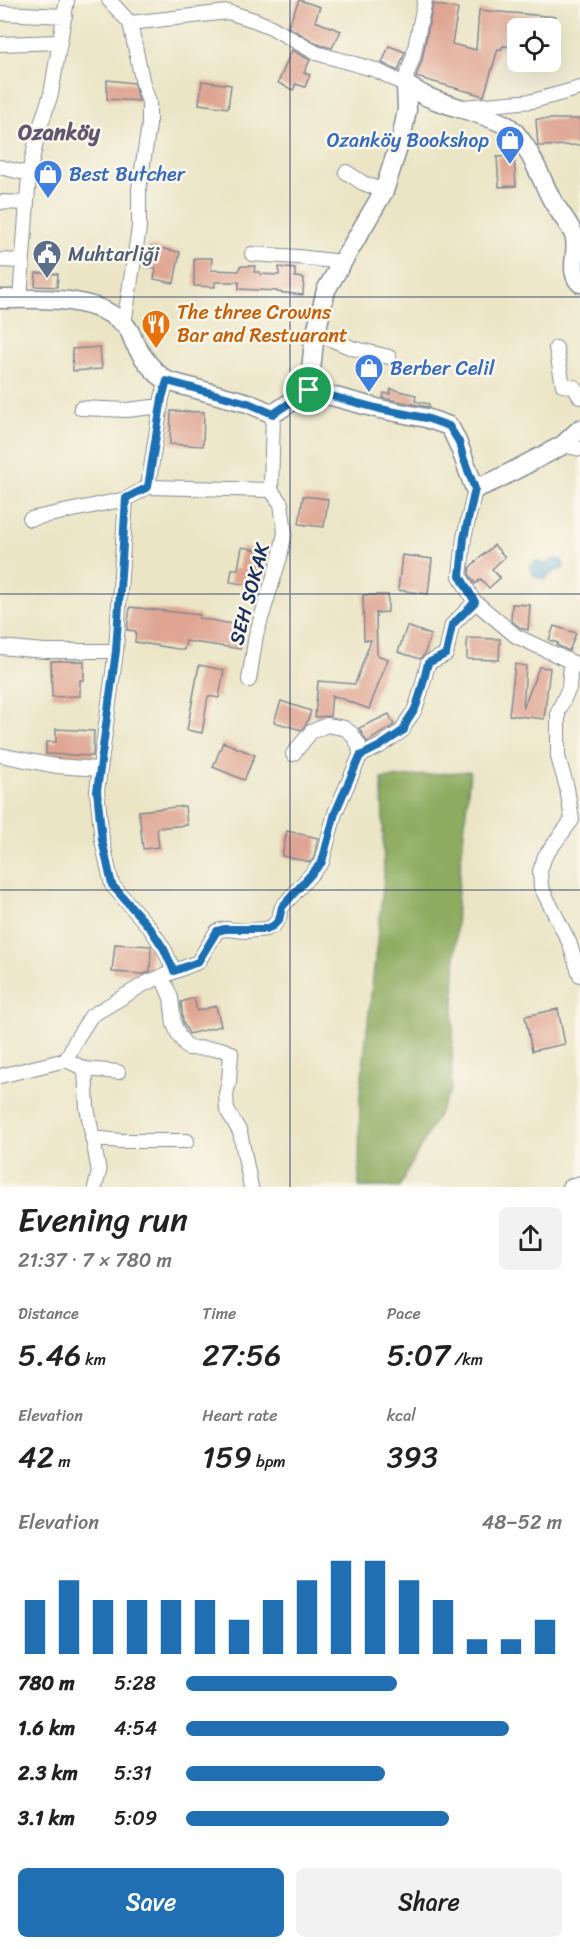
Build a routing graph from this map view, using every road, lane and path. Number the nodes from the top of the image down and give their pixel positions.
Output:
1 (67, 0) edge
2 (109, 0) edge
3 (425, 0) edge
4 (0, 13) edge
5 (65, 16) junction
6 (130, 23) junction
7 (60, 42) junction
8 (0, 44) edge
9 (406, 85) junction
10 (580, 88) edge
11 (461, 107) junction
12 (0, 166) edge
13 (346, 172) dead end
14 (29, 174) junction
15 (384, 191) junction
16 (0, 202) edge
17 (27, 203) junction
18 (252, 254) dead end
19 (0, 260) edge
20 (22, 261) junction
21 (342, 262) junction
22 (580, 283) edge
23 (0, 299) edge
24 (20, 299) junction
25 (124, 324) junction
26 (316, 333) junction
27 (556, 348) dead end
28 (389, 357) dead end
29 (167, 381) junction
30 (309, 390) junction
31 (580, 397) edge
32 (161, 406) junction
33 (81, 408) dead end
34 (273, 414) junction
35 (580, 429) edge
36 (572, 447) edge
37 (148, 487) junction
38 (475, 489) junction
39 (271, 490) junction
40 (126, 498) junction
41 (30, 519) dead end
42 (475, 602) junction
43 (0, 647) edge
44 (116, 651) junction
45 (576, 665) edge
46 (249, 680) dead end
47 (293, 754) dead end
48 (0, 755) edge
49 (360, 756) junction
50 (99, 769) junction
51 (168, 974) junction
52 (580, 975) edge
53 (66, 1060) junction
54 (85, 1069) junction
55 (118, 1071) dead end
56 (0, 1076) edge
57 (92, 1138) junction
58 (188, 1141) dead end
59 (580, 1183) edge
60 (95, 1187) edge
61 (251, 1187) edge
62 (569, 1187) edge

1 - 5 street
2 - 6 street
3 - 9 street
4 - 5 street
5 - 7 street
6 - 9 street
6 - 25 street
7 - 8 street
7 - 14 street
9 - 11 street
9 - 15 street
10 - 11 street
11 - 22 street
12 - 14 street
13 - 15 street
14 - 17 street
15 - 21 street
16 - 17 street
17 - 20 street
18 - 21 street
19 - 20 street
20 - 24 street
21 - 26 street
23 - 24 street
24 - 25 street
25 - 29 street
26 - 28 street
26 - 30 street
27 - 31 street
29 - 32 street
29 - 34 street
30 - 34 street
30 - 38 street
32 - 33 street
32 - 37 street
34 - 39 street, SEH SOKAK
35 - 36 street
36 - 38 street
37 - 39 street
37 - 40 street
38 - 42 street
39 - 46 street, SEH SOKAK
40 - 41 street
40 - 44 street
42 - 45 street
42 - 49 street
43 - 44 street
44 - 50 street
45 - 52 street
47 - 49 street
48 - 50 street
49 - 51 street
50 - 51 street
51 - 53 street
51 - 61 street
53 - 54 street
53 - 56 street
54 - 55 street
54 - 57 street
57 - 58 street
57 - 60 street
59 - 62 street

